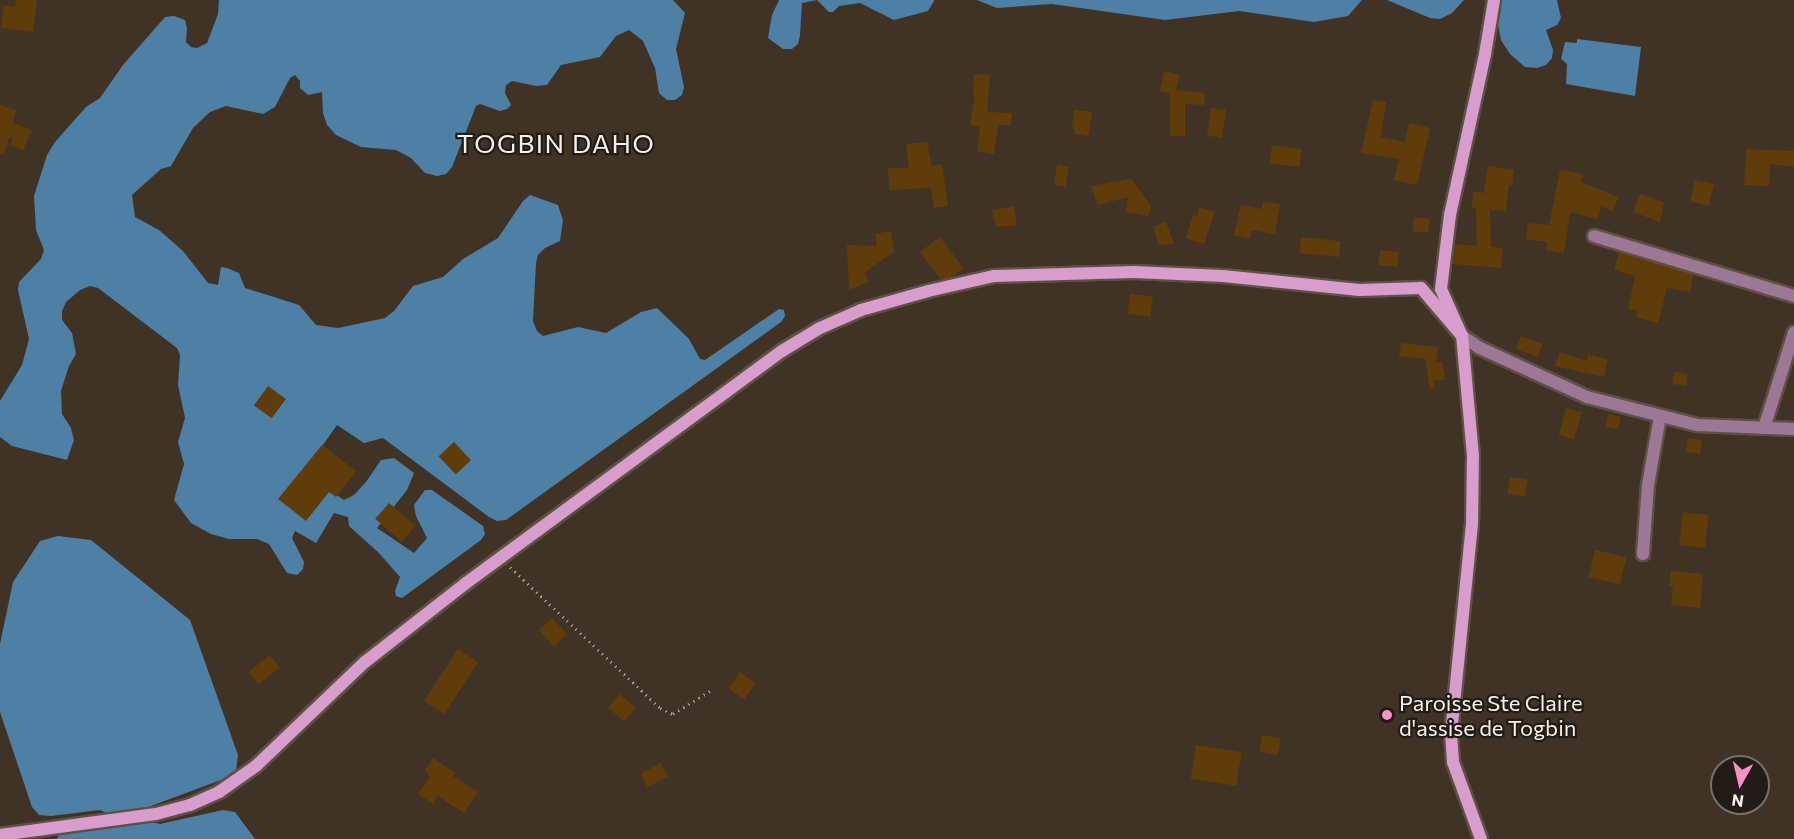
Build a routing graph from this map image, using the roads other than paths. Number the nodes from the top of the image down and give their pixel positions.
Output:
1 (1494, 0) edge
2 (1594, 236) dead end
3 (1794, 296) edge
4 (1794, 333) edge
5 (1462, 336) junction
6 (1660, 416) junction
7 (1764, 428) junction
8 (1794, 429) edge
9 (1643, 554) dead end
10 (7, 836) edge
11 (1481, 839) edge

1 - 5 street
2 - 3 street
4 - 7 street
5 - 6 street
5 - 10 street
5 - 11 street
6 - 7 street
6 - 9 street
7 - 8 street

